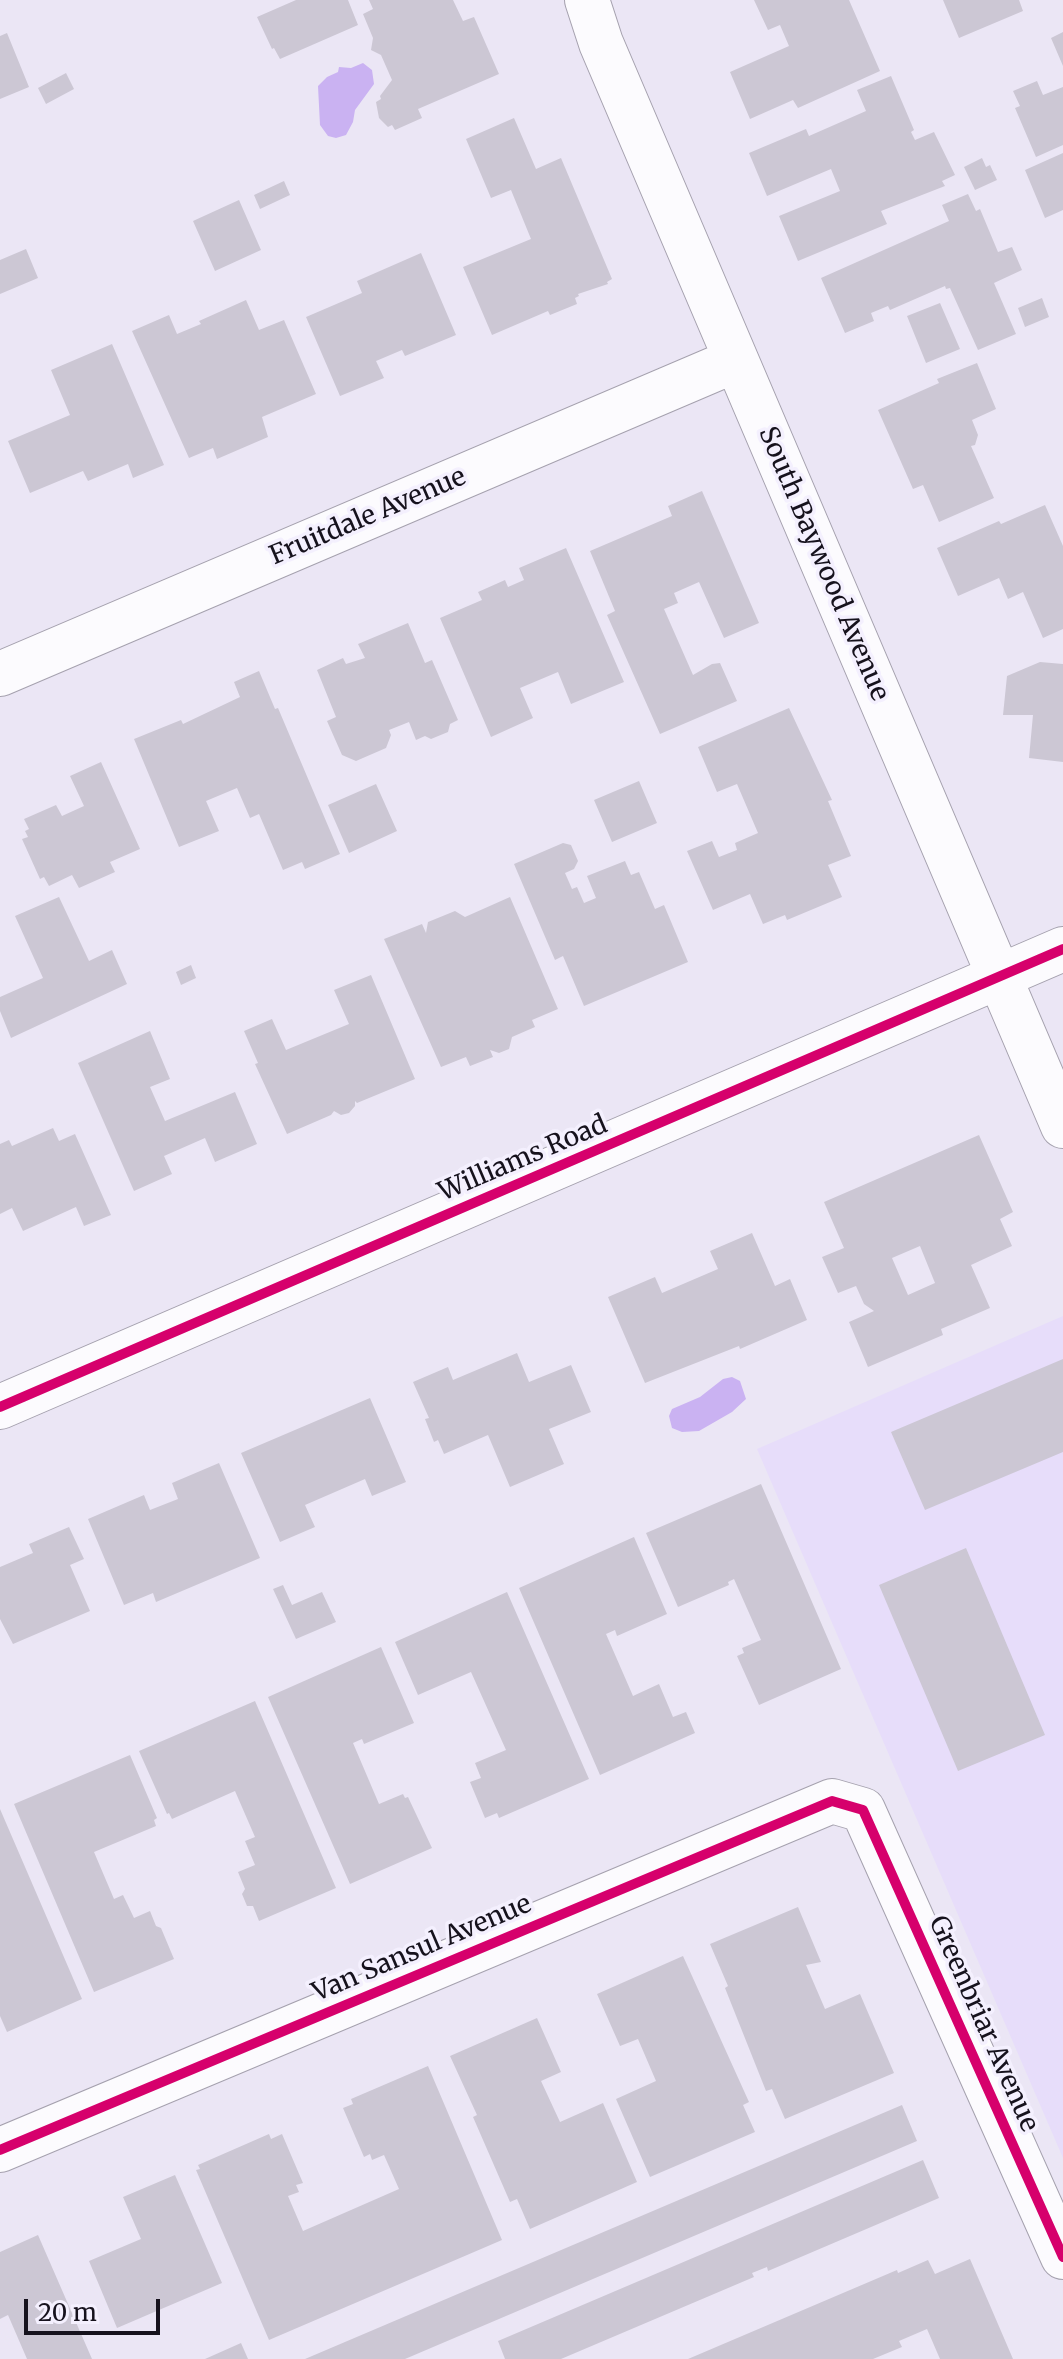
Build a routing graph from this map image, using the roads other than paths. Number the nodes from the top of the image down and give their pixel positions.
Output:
1 (587, 0) edge
2 (736, 360) junction
3 (0, 674) edge
4 (1063, 949) edge
5 (999, 978) junction
6 (1063, 1126) edge
7 (0, 1407) edge
8 (863, 1810) joint
9 (0, 2150) edge
10 (1063, 2257) edge

1 - 2 street, South Baywood Avenue
2 - 3 street, Fruitdale Avenue
2 - 5 street, South Baywood Avenue
4 - 5 street, Williams Road
5 - 6 street, South Baywood Avenue
5 - 7 street, Williams Road
8 - 9 street, Van Sansul Avenue
8 - 10 street, Greenbriar Avenue

